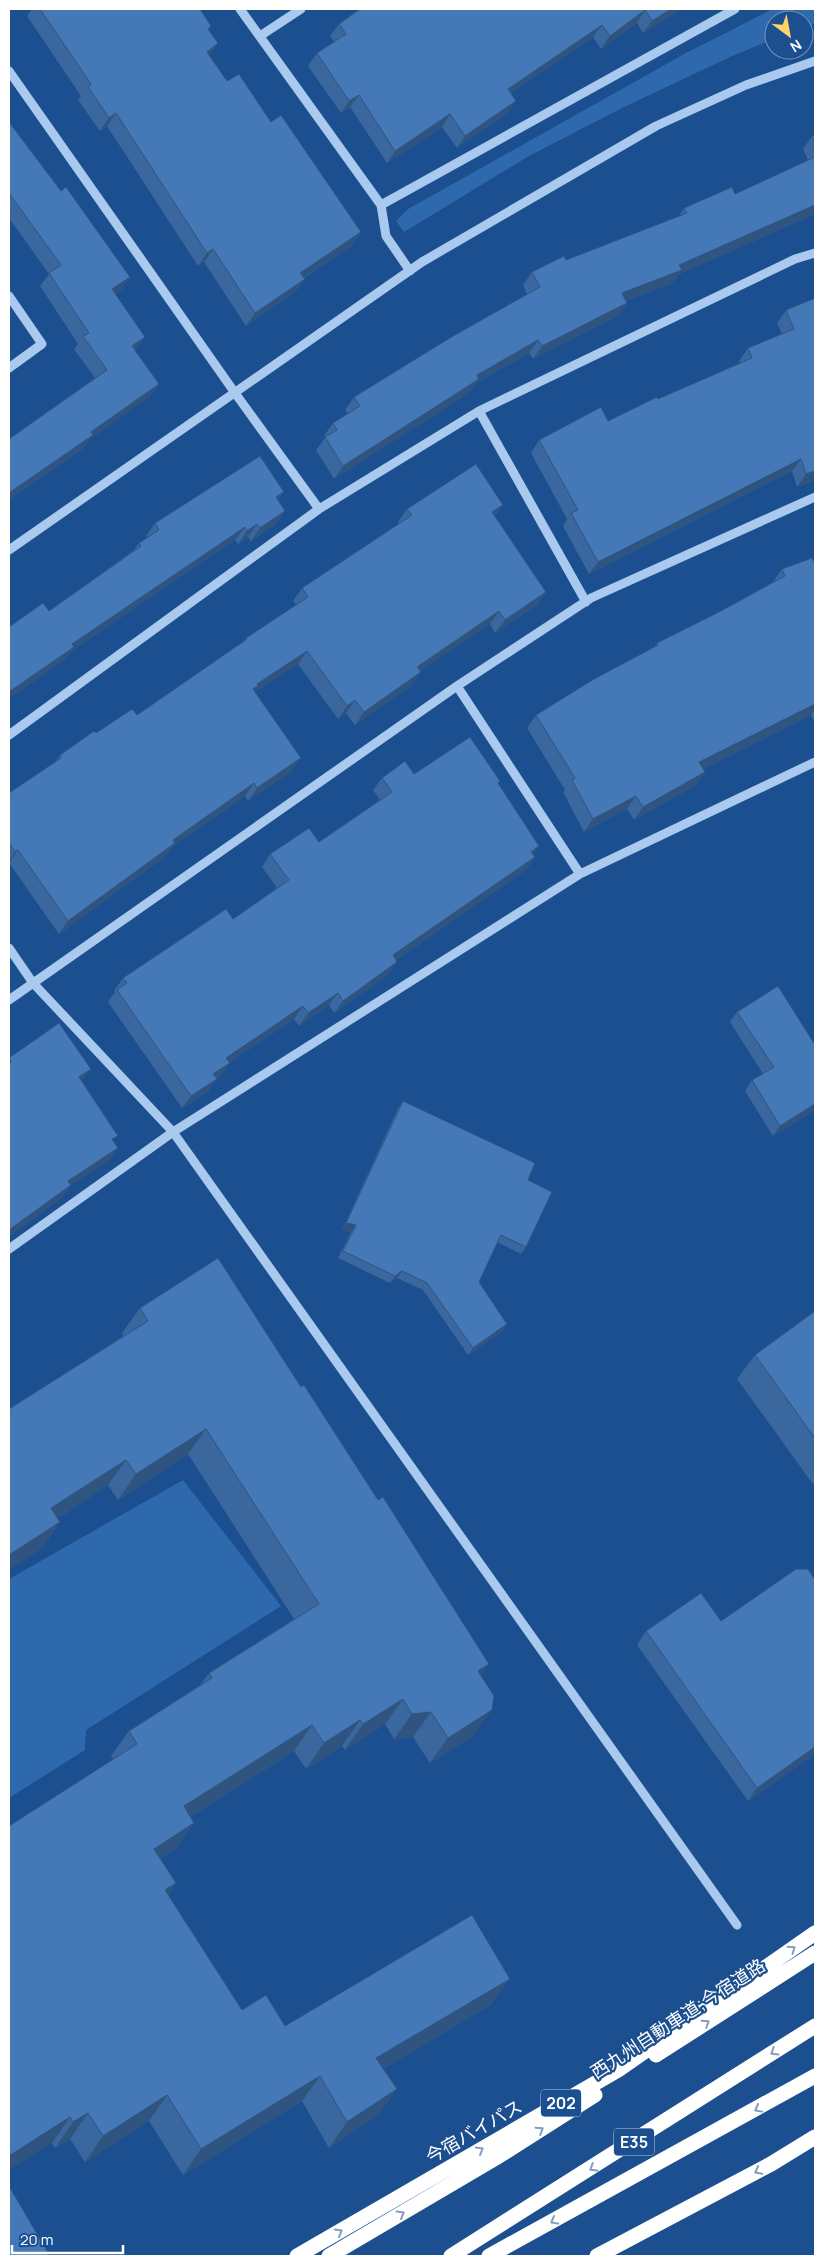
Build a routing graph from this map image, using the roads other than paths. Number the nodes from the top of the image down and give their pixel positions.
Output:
1 (240, 9) edge
2 (301, 9) edge
3 (735, 9) edge
4 (260, 36) junction
5 (815, 61) edge
6 (9, 71) edge
7 (381, 205) junction
8 (815, 253) edge
9 (410, 270) junction
10 (9, 296) edge
11 (9, 368) edge
12 (235, 393) junction
13 (478, 411) junction
14 (815, 497) edge
15 (319, 509) junction
16 (9, 550) edge
17 (586, 602) junction
18 (457, 686) junction
19 (9, 735) edge
20 (815, 762) edge
21 (580, 874) junction
22 (9, 948) edge
23 (33, 983) junction
24 (9, 1000) edge
25 (173, 1132) junction
26 (9, 1249) edge
27 (737, 1925) dead end
28 (815, 1933) edge
29 (815, 1953) edge
30 (815, 2026) edge
31 (815, 2076) edge
32 (815, 2137) edge
33 (297, 2256) edge
34 (329, 2256) edge
35 (451, 2256) edge
36 (489, 2256) edge
37 (597, 2256) edge

1 - 4 street
2 - 4 street
3 - 7 street
4 - 7 street
5 - 9 street
6 - 12 street
7 - 9 street
8 - 13 street
9 - 12 street
10 - 11 street
12 - 15 street
12 - 16 street
13 - 15 street
13 - 17 street
14 - 17 street
15 - 19 street
17 - 18 street
18 - 21 street
18 - 23 street
20 - 21 street
21 - 25 street
22 - 23 street
23 - 24 street
23 - 25 street
25 - 26 street
25 - 27 street
33 -> 28 highway, 今宿バイパス / 202
34 -> 29 highway, 西九州自動車道;今宿道路
30 -> 35 highway, E35
31 -> 36 highway
32 -> 37 highway

